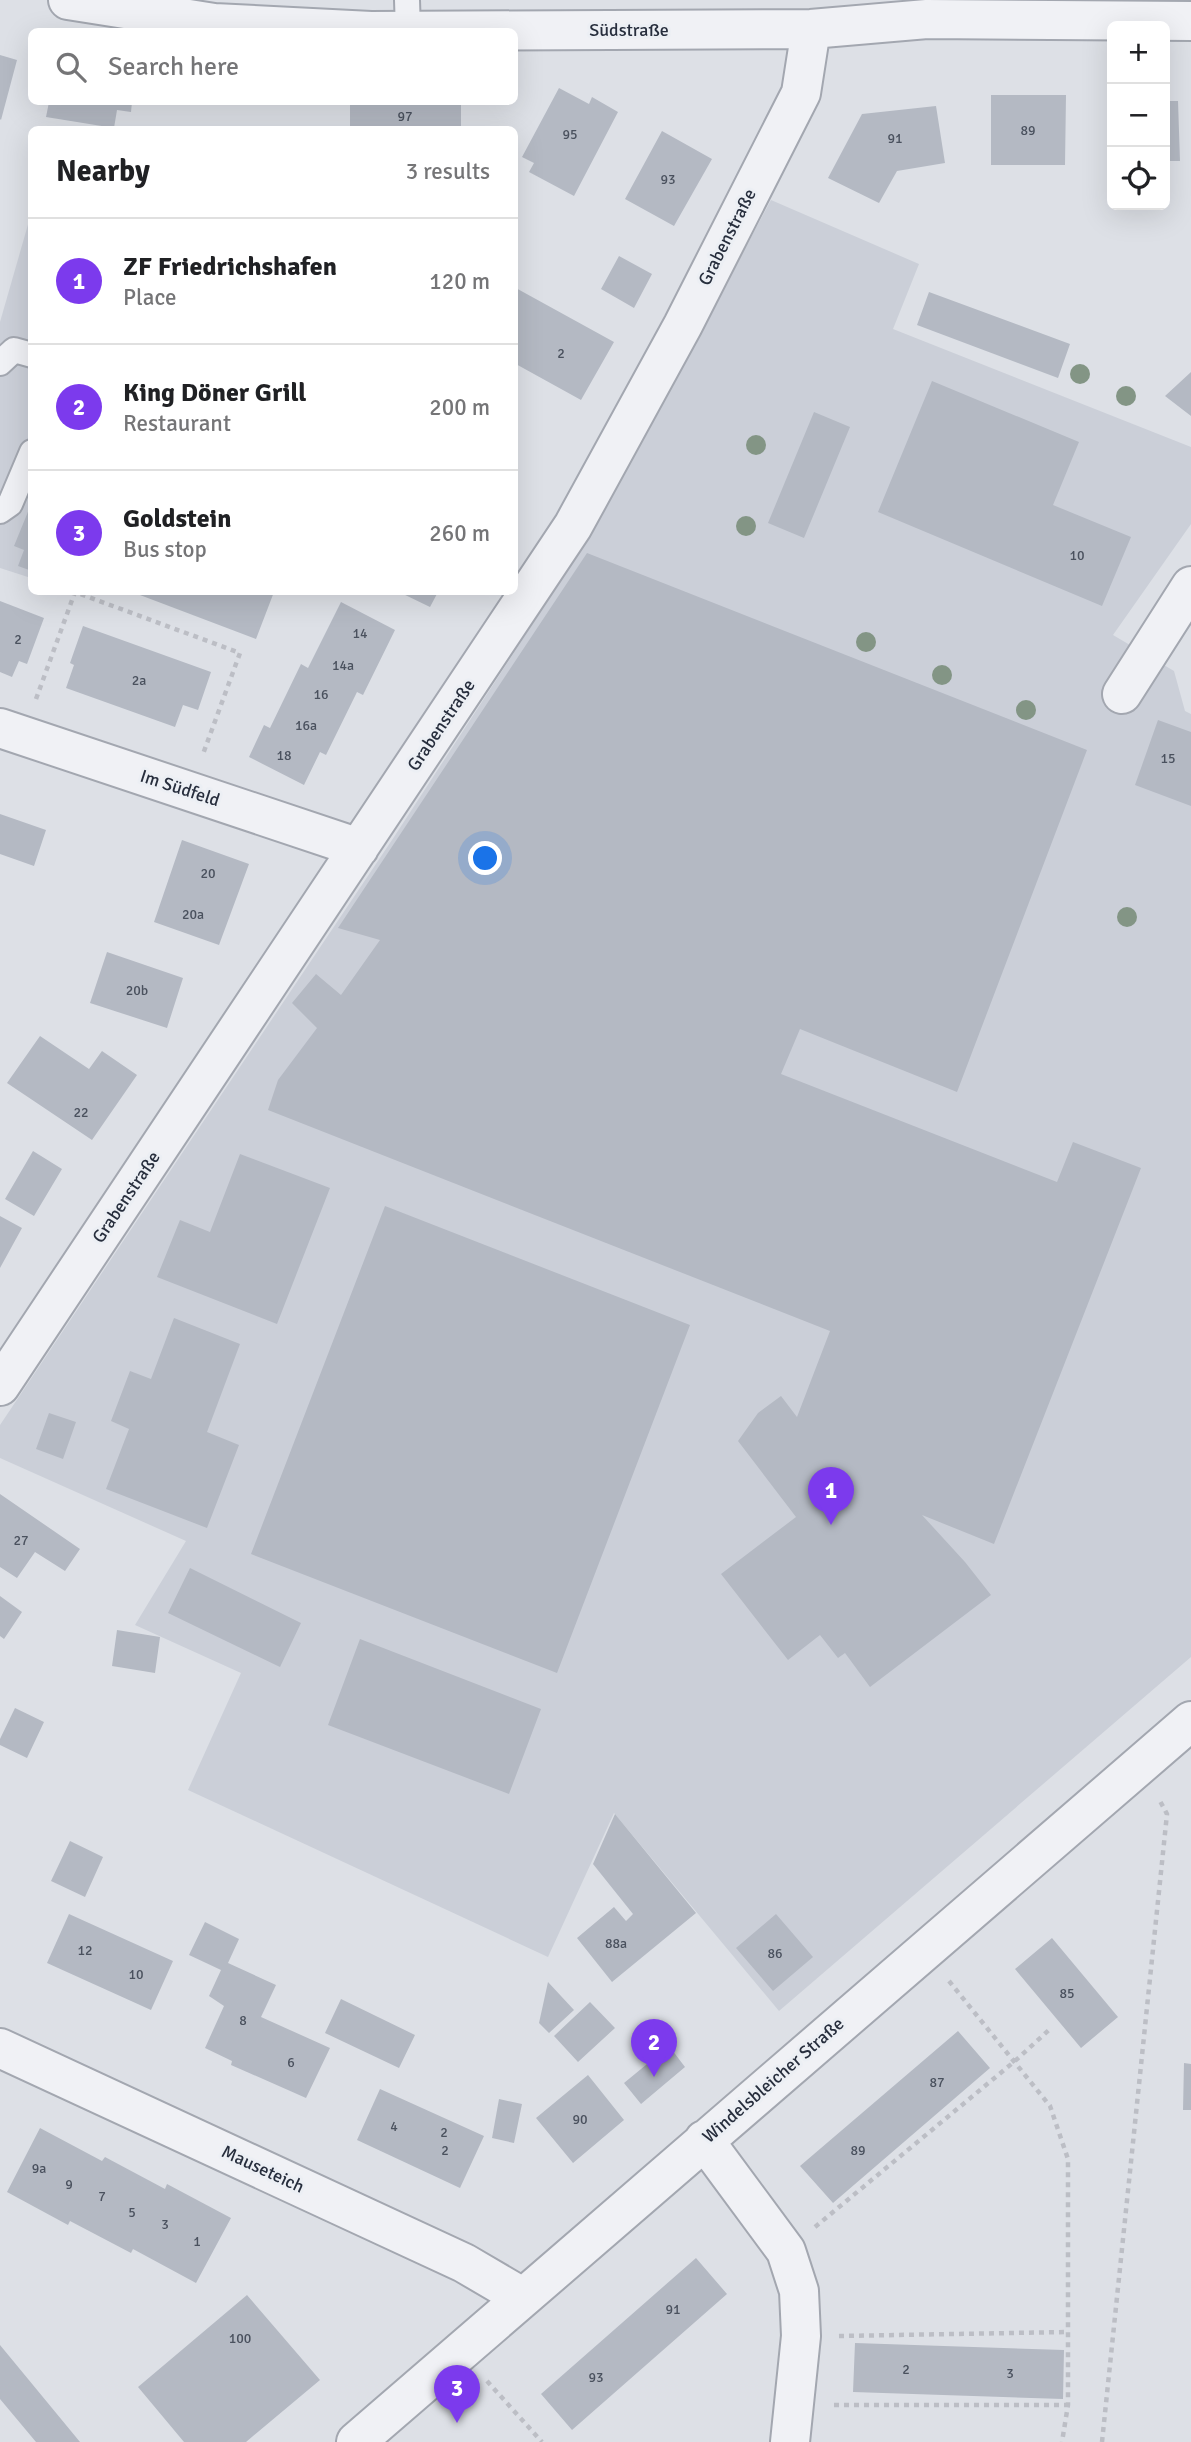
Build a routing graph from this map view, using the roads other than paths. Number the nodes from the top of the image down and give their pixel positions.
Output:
1 (68, 0) edge
2 (407, 0) edge
3 (926, 10) edge
4 (1191, 21) edge
5 (312, 28) edge
6 (408, 28) edge
7 (811, 29) junction
8 (518, 30) edge
9 (28, 354) edge
10 (0, 363) edge
11 (28, 461) edge
12 (0, 511) edge
13 (1191, 586) edge
14 (1122, 694) dead end
15 (11, 732) edge
16 (359, 848) junction
17 (0, 1386) edge
18 (1191, 1721) edge
19 (0, 2048) edge
20 (704, 2140) junction
21 (522, 2297) junction
22 (355, 2442) edge
23 (790, 2442) edge

1 - 5 street, Südstraße
2 - 6 lane
3 - 4 street, Südstraße
3 - 7 street, Südstraße
7 - 8 street, Südstraße
7 - 16 street, Grabenstraße
9 - 10 lane
11 - 12 lane
13 - 14 street
15 - 16 street, Im Südfeld
16 - 17 street, Grabenstraße
18 - 20 street, Windelsbleicher Straße
19 - 21 street, Mauseteich
20 - 21 street, Windelsbleicher Straße
20 - 23 street
21 - 22 street, Windelsbleicher Straße

